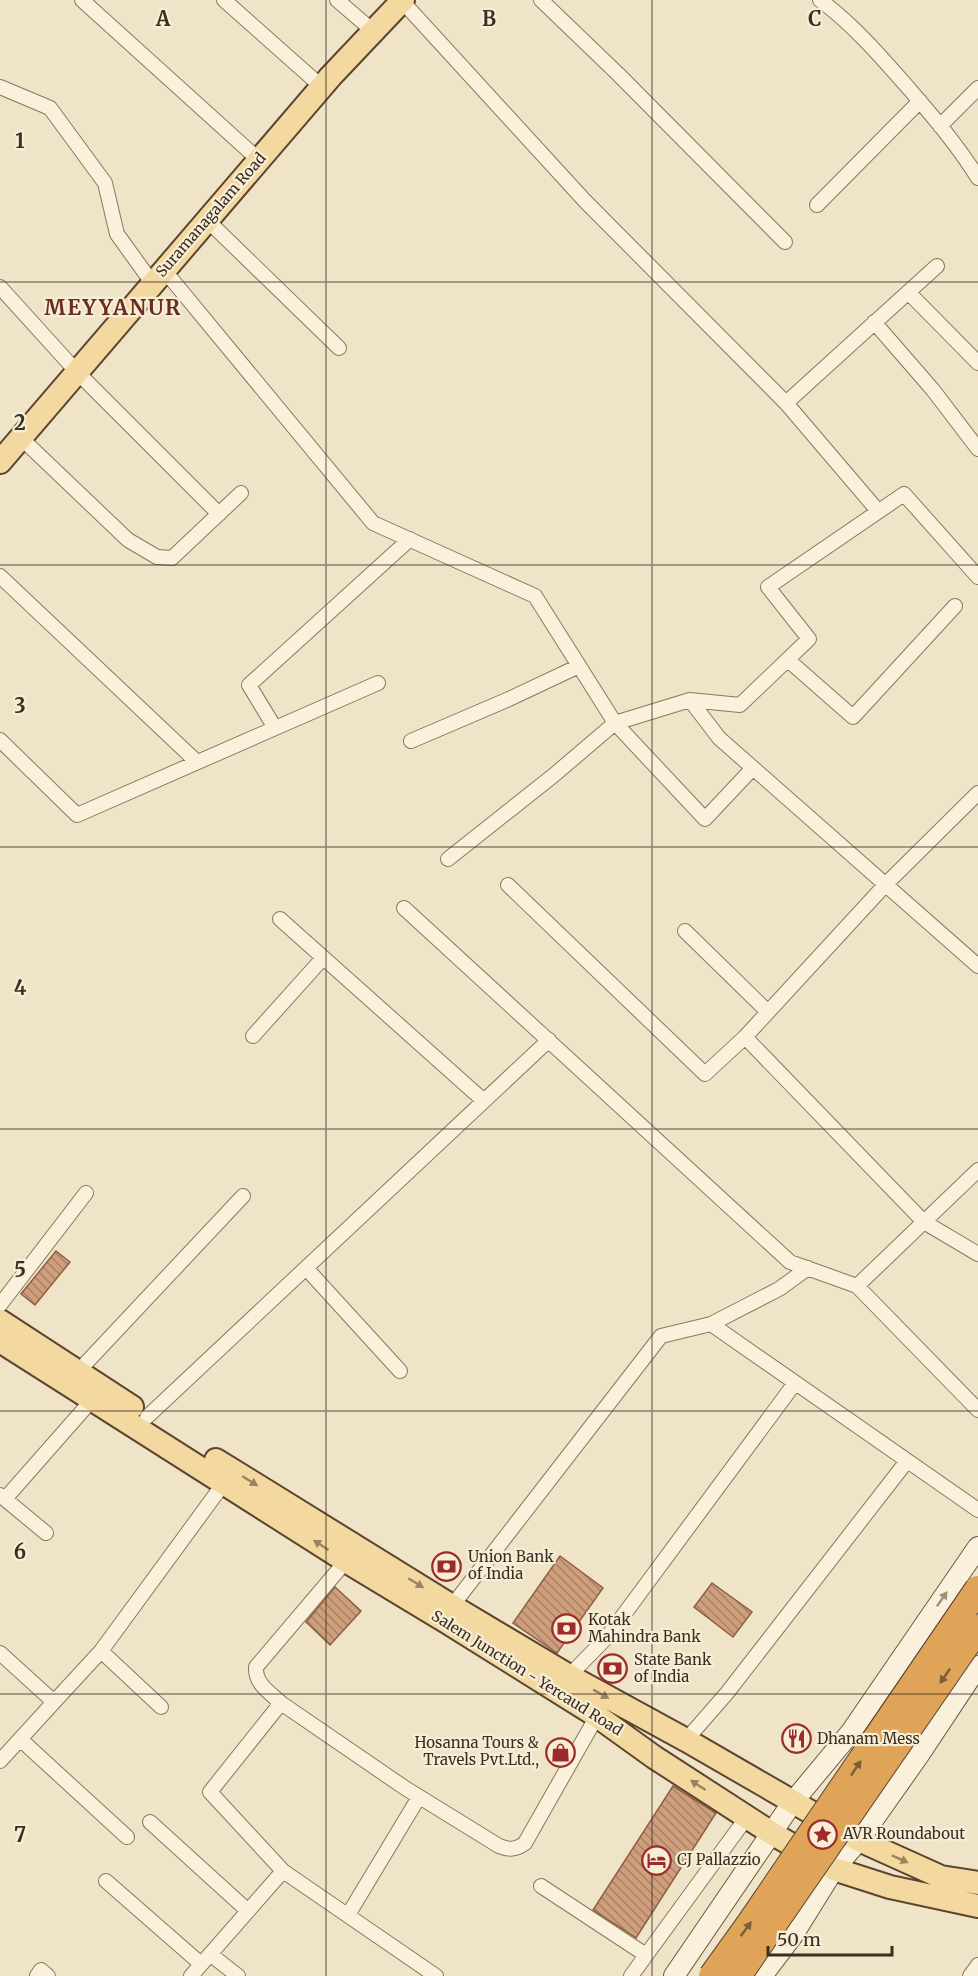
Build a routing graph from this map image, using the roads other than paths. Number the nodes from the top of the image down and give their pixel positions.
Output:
1 (82, 0) edge
2 (224, 0) edge
3 (337, 0) edge
4 (540, 0) edge
5 (820, 0) edge
6 (403, 1) edge
7 (373, 31) junction
8 (0, 87) edge
9 (321, 87) junction
10 (978, 88) edge
11 (920, 101) junction
12 (940, 126) junction
13 (259, 159) junction
14 (978, 178) edge
15 (817, 205) dead end
16 (207, 220) junction
17 (785, 242) dead end
18 (937, 266) dead end
19 (159, 277) junction
20 (0, 287) edge
21 (908, 292) junction
22 (874, 322) junction
23 (339, 348) dead end
24 (978, 363) edge
25 (77, 372) junction
26 (786, 403) junction
27 (21, 438) junction
28 (978, 450) edge
29 (0, 462) edge
30 (241, 493) dead end
31 (878, 511) junction
32 (219, 514) junction
33 (410, 539) junction
34 (0, 576) edge
35 (978, 577) edge
36 (955, 606) dead end
37 (788, 660) junction
38 (579, 666) junction
39 (378, 683) dead end
40 (690, 700) junction
41 (615, 723) junction
42 (275, 728) junction
43 (0, 740) edge
44 (411, 741) dead end
45 (197, 762) junction
46 (753, 768) junction
47 (978, 793) edge
48 (448, 859) dead end
49 (886, 884) junction
50 (508, 885) dead end
51 (404, 908) dead end
52 (280, 919) dead end
53 (685, 931) dead end
54 (323, 958) junction
55 (978, 966) edge
56 (768, 1012) junction
57 (253, 1036) dead end
58 (745, 1037) junction
59 (549, 1040) junction
60 (484, 1101) junction
61 (978, 1170) edge
62 (86, 1193) dead end
63 (243, 1196) dead end
64 (924, 1222) junction
65 (978, 1254) edge
66 (306, 1268) junction
67 (808, 1268) junction
68 (857, 1286) junction
69 (0, 1306) edge
70 (0, 1321) edge
71 (711, 1324) junction
72 (0, 1341) edge
73 (0, 1354) edge
74 (40, 1357) junction
75 (87, 1363) junction
76 (400, 1371) dead end
77 (795, 1383) junction
78 (92, 1400) junction
79 (978, 1410) edge
80 (147, 1417) junction
81 (907, 1461) junction
82 (224, 1483) junction
83 (2, 1497) edge
84 (978, 1510) edge
85 (46, 1533) dead end
86 (978, 1547) edge
87 (346, 1561) junction
88 (978, 1589) edge
89 (452, 1606) junction
90 (978, 1628) edge
91 (101, 1651) junction
92 (0, 1653) edge
93 (978, 1666) edge
94 (569, 1676) junction
95 (54, 1702) junction
96 (281, 1703) junction
97 (161, 1707) dead end
98 (597, 1716) junction
99 (20, 1739) junction
100 (686, 1740) junction
101 (0, 1761) edge
102 (419, 1797) junction
103 (792, 1803) junction
104 (747, 1817) junction
105 (150, 1822) dead end
106 (772, 1834) junction
107 (127, 1837) dead end
108 (859, 1840) junction
109 (834, 1869) junction
110 (284, 1871) junction
111 (106, 1881) dead end
112 (978, 1883) edge
113 (541, 1886) dead end
114 (978, 1906) edge
115 (248, 1911) junction
116 (348, 1915) junction
117 (646, 1955) junction
118 (206, 1959) junction
119 (978, 1965) edge
120 (37, 1976) edge
121 (48, 1976) edge
122 (191, 1976) edge
123 (238, 1976) edge
124 (436, 1976) edge
125 (631, 1976) edge
126 (674, 1976) edge
127 (712, 1976) edge
128 (738, 1976) edge
129 (762, 1976) edge
130 (970, 1976) edge

1 - 13 street
2 - 9 street
3 - 7 street
4 - 17 street
5 - 11 street
6 - 7 main road, Suramanagalam Road
6 - 26 street
7 - 9 main road, Suramanagalam Road
8 - 19 street
9 - 13 main road, Suramanagalam Road
10 - 12 street
11 - 12 street
11 - 15 street
12 - 14 street
13 - 16 main road, Suramanagalam Road
16 - 19 main road, Suramanagalam Road
16 - 23 street
18 - 21 street
19 - 25 main road, Suramanagalam Road
19 - 33 street
20 - 25 street
21 - 22 street
21 - 24 street
22 - 26 street
22 - 28 street
25 - 27 main road, Suramanagalam Road
25 - 32 street
26 - 31 street
27 - 29 main road, Suramanagalam Road
27 - 32 street
30 - 32 street
31 - 35 street
31 - 37 street
33 - 38 street
33 - 42 street
34 - 45 street
36 - 37 street
37 - 40 street
38 - 41 street
38 - 44 street
39 - 42 street
40 - 41 street
40 - 46 street
41 - 46 street
41 - 48 street
42 - 45 street
43 - 45 street
46 - 49 street
47 - 49 street
49 - 55 street
49 - 56 street
50 - 58 street
51 - 59 street
52 - 54 street
53 - 56 street
54 - 57 street
54 - 60 street
56 - 58 street
58 - 64 street
59 - 60 street
59 - 67 street
60 - 66 street
61 - 64 street
62 - 69 street
63 - 75 street
64 - 65 street
64 - 68 street
66 - 76 street
66 - 80 street
67 - 68 street
67 - 71 street
68 - 79 street
69 - 75 main road
70 - 74 main road
71 - 77 street
71 - 89 street
72 - 74 main road
73 - 78 main road
74 - 78 main road
74 - 80 main road
75 - 80 main road
77 - 81 street
77 - 94 street
78 - 82 main road, Salem Junction - Yercaud Road
78 - 83 street
80 -> 89 main road
81 - 84 street
81 - 100 street
87 -> 82 main road, Salem Junction - Yercaud Road
82 - 91 street
83 - 85 street
103 -> 86 street
87 - 96 street
87 - 98 main road, Salem Junction - Yercaud Road
127 -> 88 highway, bridge
89 - 94 main road
90 -> 128 highway, bridge
91 - 95 street
91 - 97 street
92 - 95 street
93 - 108 street
94 -> 100 main road
95 - 99 street
96 - 102 street
96 - 110 street
98 - 102 street
104 -> 98 main road, Salem Junction - Yercaud Road
99 - 101 street
99 - 107 street
100 - 103 main road
102 - 116 street
103 - 106 street
103 - 108 main road
104 - 106 main road, Salem Junction - Yercaud Road
104 - 117 street
105 - 115 street
106 - 109 main road, Salem Junction - Yercaud Road
106 - 126 street
108 - 109 street
108 -> 112 main road
109 - 114 main road, Salem Junction - Yercaud Road
109 - 129 street
110 - 115 street
110 - 116 street
111 - 118 street
113 - 117 street
115 - 118 street
116 - 124 street
117 - 125 street
118 - 122 street
118 - 123 street
119 - 130 street
120 - 121 street

